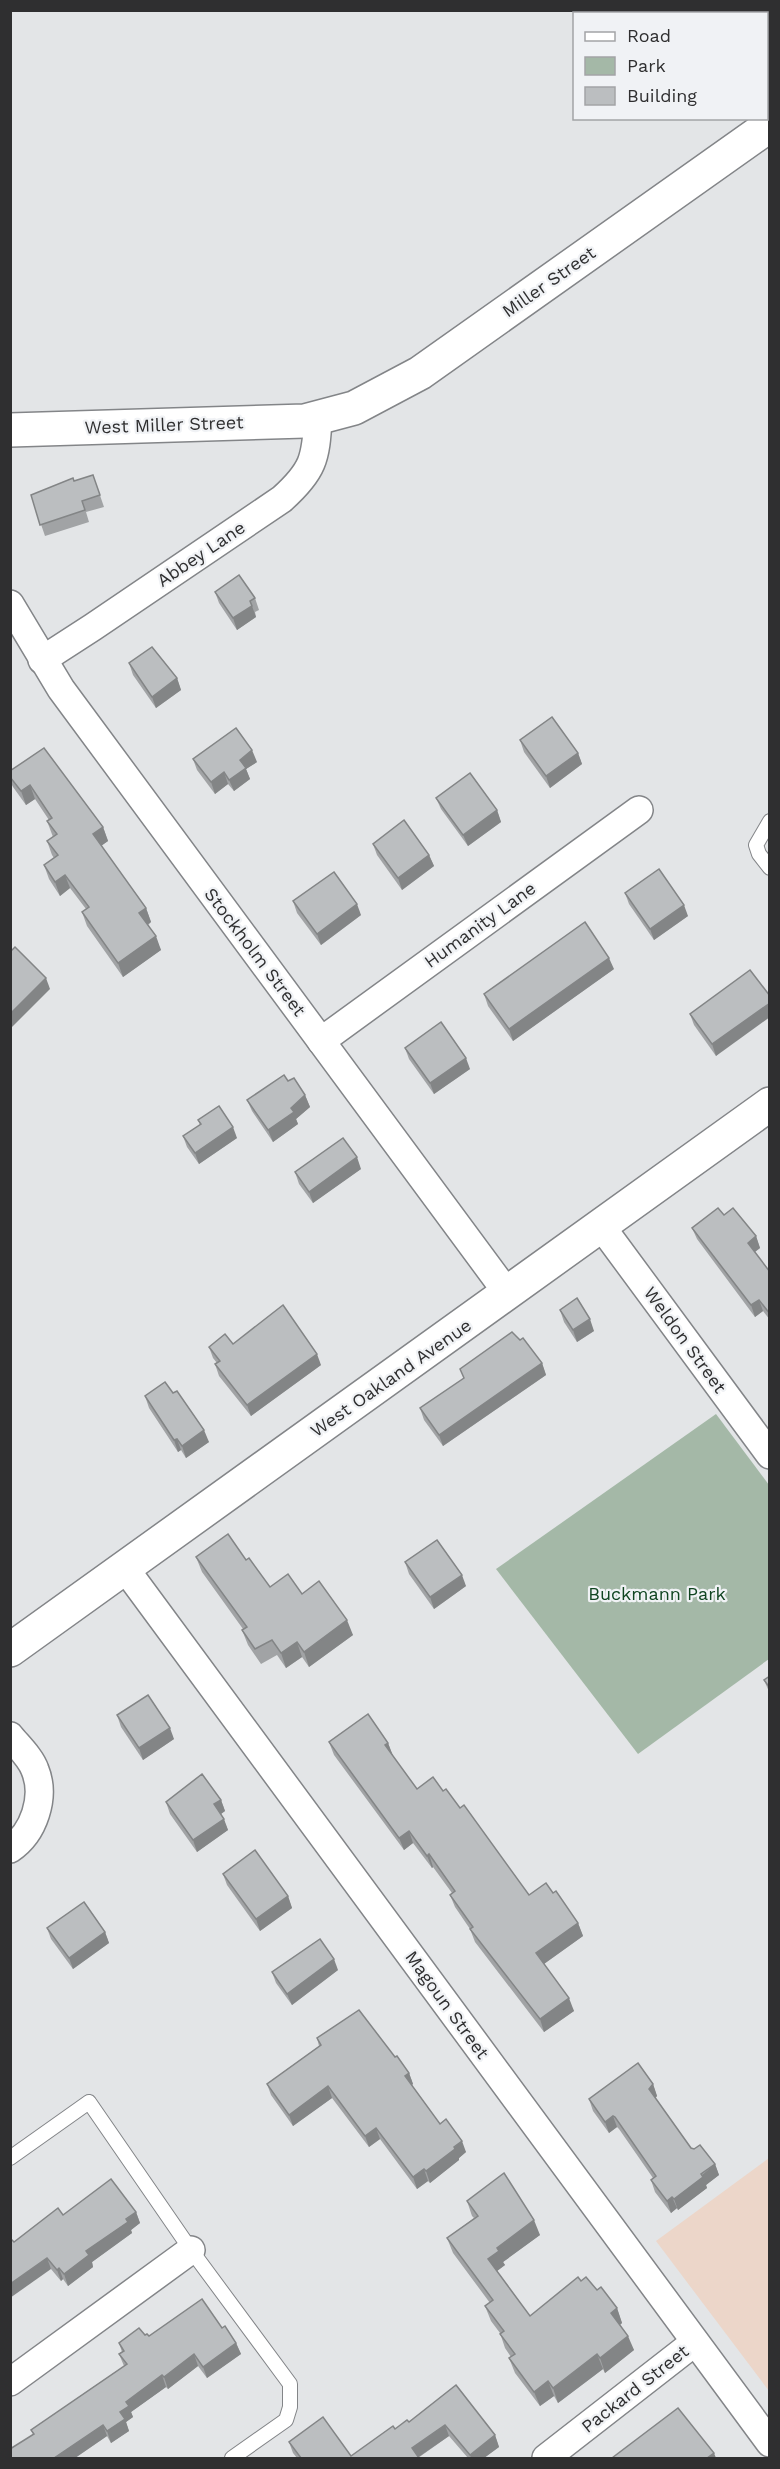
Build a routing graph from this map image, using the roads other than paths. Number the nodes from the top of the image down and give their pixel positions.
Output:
1 (770, 125) edge
2 (318, 418) junction
3 (10, 430) edge
4 (10, 604) edge
5 (42, 660) junction
6 (639, 810) dead end
7 (770, 821) edge
8 (770, 868) edge
9 (321, 1041) junction
10 (770, 1104) edge
11 (601, 1226) junction
12 (508, 1294) junction
13 (770, 1455) edge
14 (124, 1568) junction
15 (10, 1650) edge
16 (10, 1736) edge
17 (10, 1849) edge
18 (10, 2158) edge
19 (191, 2250) junction
20 (695, 2343) junction
21 (10, 2382) edge
22 (770, 2443) edge
23 (232, 2458) edge
24 (546, 2458) edge

1 - 2 main road, Miller Street
2 - 3 main road, West Miller Street
2 - 5 street, Abbey Lane
4 - 5 street, Stockholm Street
5 - 9 street, Stockholm Street
6 - 9 street, Humanity Lane
7 - 8 lane
9 - 12 street, Stockholm Street
10 - 11 main road, West Oakland Avenue
11 - 12 main road, West Oakland Avenue
11 - 13 street, Weldon Street
12 - 14 main road, West Oakland Avenue
14 - 15 main road, West Oakland Avenue
14 - 20 street, Magoun Street
16 - 17 street
18 - 19 lane
19 - 21 street
19 - 23 lane
20 - 22 street, Magoun Street
20 - 24 street, Packard Street

